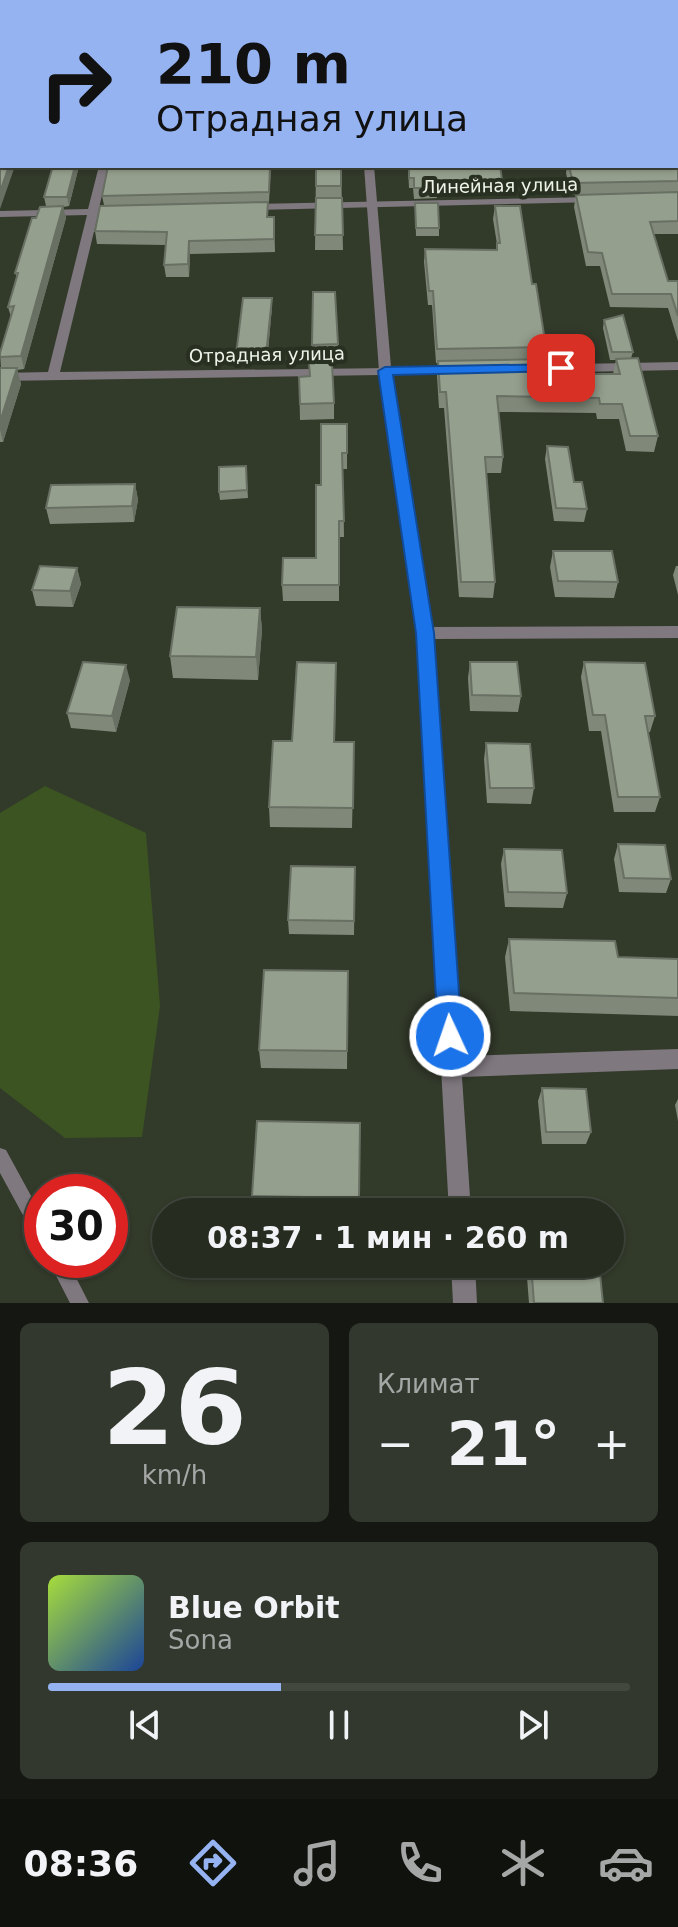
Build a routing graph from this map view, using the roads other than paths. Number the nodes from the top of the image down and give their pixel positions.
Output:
1 (103, 168) edge
2 (369, 168) edge
3 (601, 200) edge
4 (370, 204) junction
5 (231, 208) edge
6 (138, 211) edge
7 (92, 212) junction
8 (0, 214) edge
9 (678, 366) edge
10 (508, 369) edge
11 (477, 370) edge
12 (385, 371) junction
13 (53, 376) junction
14 (0, 377) edge
15 (678, 632) edge
16 (425, 633) junction
17 (678, 1059) edge
18 (452, 1067) junction
19 (0, 1156) edge
20 (459, 1198) edge
21 (24, 1200) edge
22 (67, 1278) edge
23 (464, 1278) edge
24 (80, 1303) edge
25 (465, 1303) edge

1 - 7 street
2 - 4 street
3 - 4 street, Линейная улица
4 - 5 street, Линейная улица
4 - 12 street
6 - 7 street
7 - 8 street
7 - 13 street
9 - 10 street
11 - 12 street, Отрадная улица
12 - 13 street, Отрадная улица
12 - 16 street
13 - 14 street, Отрадная улица
15 - 16 street
16 - 18 street
17 - 18 street
18 - 20 street
19 - 21 lane
22 - 24 lane
23 - 25 street

